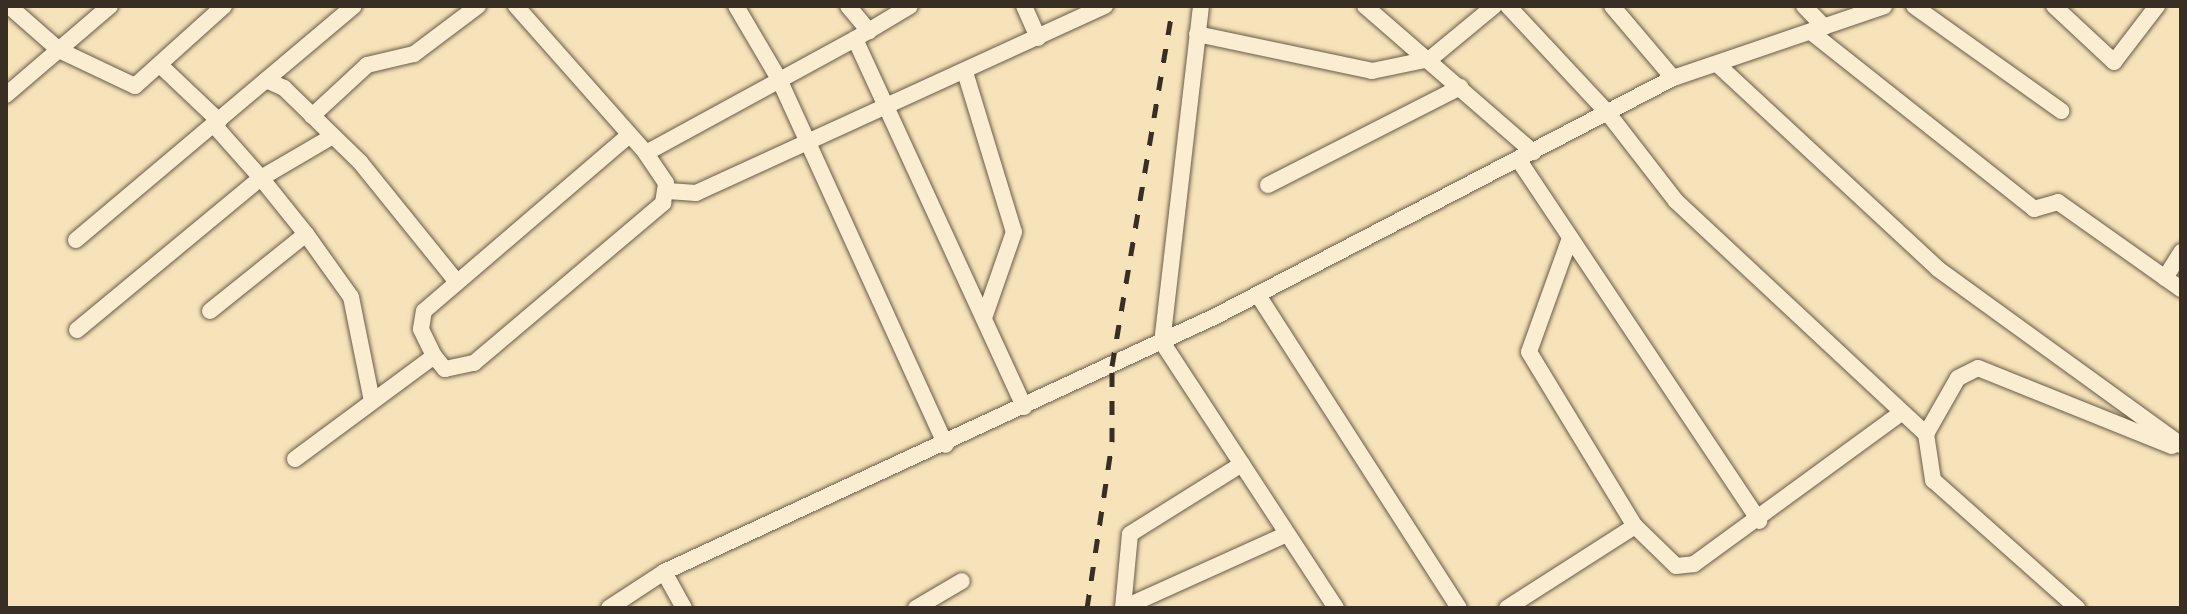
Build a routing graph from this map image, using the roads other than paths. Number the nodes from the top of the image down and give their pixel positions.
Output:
1 (9, 6) edge
2 (110, 6) edge
3 (224, 6) edge
4 (354, 6) edge
5 (478, 6) edge
6 (516, 6) edge
7 (736, 6) edge
8 (848, 6) edge
9 (910, 6) edge
10 (1024, 6) edge
11 (1105, 6) edge
12 (1201, 6) edge
13 (1365, 6) edge
14 (1494, 6) edge
15 (1508, 6) edge
16 (1612, 6) edge
17 (1804, 6) edge
18 (1884, 6) edge
19 (1914, 6) edge
20 (2054, 6) edge
21 (2157, 6) edge
22 (1818, 30) junction
23 (1197, 34) junction
24 (862, 35) junction
25 (1038, 38) junction
26 (59, 50) junction
27 (1430, 59) junction
28 (1717, 64) junction
29 (161, 66) junction
30 (965, 72) junction
31 (1673, 78) junction
32 (779, 79) junction
33 (266, 80) junction
34 (1460, 87) junction
35 (6, 95) edge
36 (888, 107) junction
37 (2061, 111) dead end
38 (1607, 112) junction
39 (312, 116) junction
40 (216, 123) junction
41 (333, 136) junction
42 (628, 136) junction
43 (806, 145) junction
44 (646, 153) junction
45 (1526, 155) junction
46 (261, 178) junction
47 (1268, 185) dead end
48 (668, 191) junction
49 (306, 234) junction
50 (1570, 238) junction
51 (76, 240) dead end
52 (2181, 252) edge
53 (2165, 278) junction
54 (457, 282) junction
55 (2181, 289) edge
56 (1258, 295) junction
57 (210, 311) dead end
58 (984, 318) junction
59 (77, 330) dead end
60 (1162, 342) junction
61 (434, 356) junction
62 (372, 401) junction
63 (1024, 407) junction
64 (1900, 414) junction
65 (1926, 434) junction
66 (946, 445) junction
67 (2181, 447) edge
68 (295, 459) dead end
69 (1242, 464) junction
70 (1759, 521) junction
71 (1635, 526) junction
72 (1287, 534) junction
73 (664, 572) junction
74 (962, 581) dead end
75 (609, 608) edge
76 (684, 608) edge
77 (916, 608) edge
78 (1123, 608) edge
79 (1336, 608) edge
80 (1459, 608) edge
81 (1507, 608) edge
82 (2077, 608) edge

1 - 26 street
2 - 26 street
3 - 29 street
4 - 33 street
5 - 39 street
6 - 42 street
7 - 32 street
8 - 24 street
9 - 24 street
10 - 25 street
11 - 25 street
12 - 23 street
13 - 27 street
14 - 27 street
15 - 38 street
16 - 31 street
17 - 22 street
18 - 22 street
19 - 37 street
20 - 21 street
22 - 28 street
22 - 53 street
23 - 27 street
23 - 60 street
24 - 32 street
24 - 36 street
25 - 30 street
26 - 29 street
26 - 35 street
27 - 34 street
28 - 31 street
28 - 67 street
29 - 40 street
30 - 36 street
30 - 58 street
31 - 38 street
32 - 43 street
32 - 44 street
33 - 39 street
33 - 40 street
34 - 45 street
34 - 47 street
36 - 43 street
36 - 58 street
38 - 45 street
38 - 64 street
39 - 41 street
40 - 46 street
40 - 51 street
41 - 46 street
41 - 54 street
42 - 44 street
42 - 54 street
43 - 48 street
43 - 66 street
44 - 48 street
45 - 50 street
45 - 56 street
46 - 49 street
46 - 59 street
48 - 61 street
49 - 57 street
49 - 62 street
50 - 70 street
50 - 71 street
52 - 53 street
53 - 55 street
54 - 61 street
56 - 60 street
56 - 80 street
58 - 63 street
60 - 63 street
60 - 69 street
61 - 62 street
62 - 68 street
63 - 66 street
64 - 65 street
64 - 70 street
65 - 67 street
65 - 82 street
66 - 73 street
69 - 72 street
69 - 78 street
70 - 71 street
71 - 81 street
72 - 78 street
72 - 79 street
73 - 75 street
73 - 76 street
74 - 77 street

